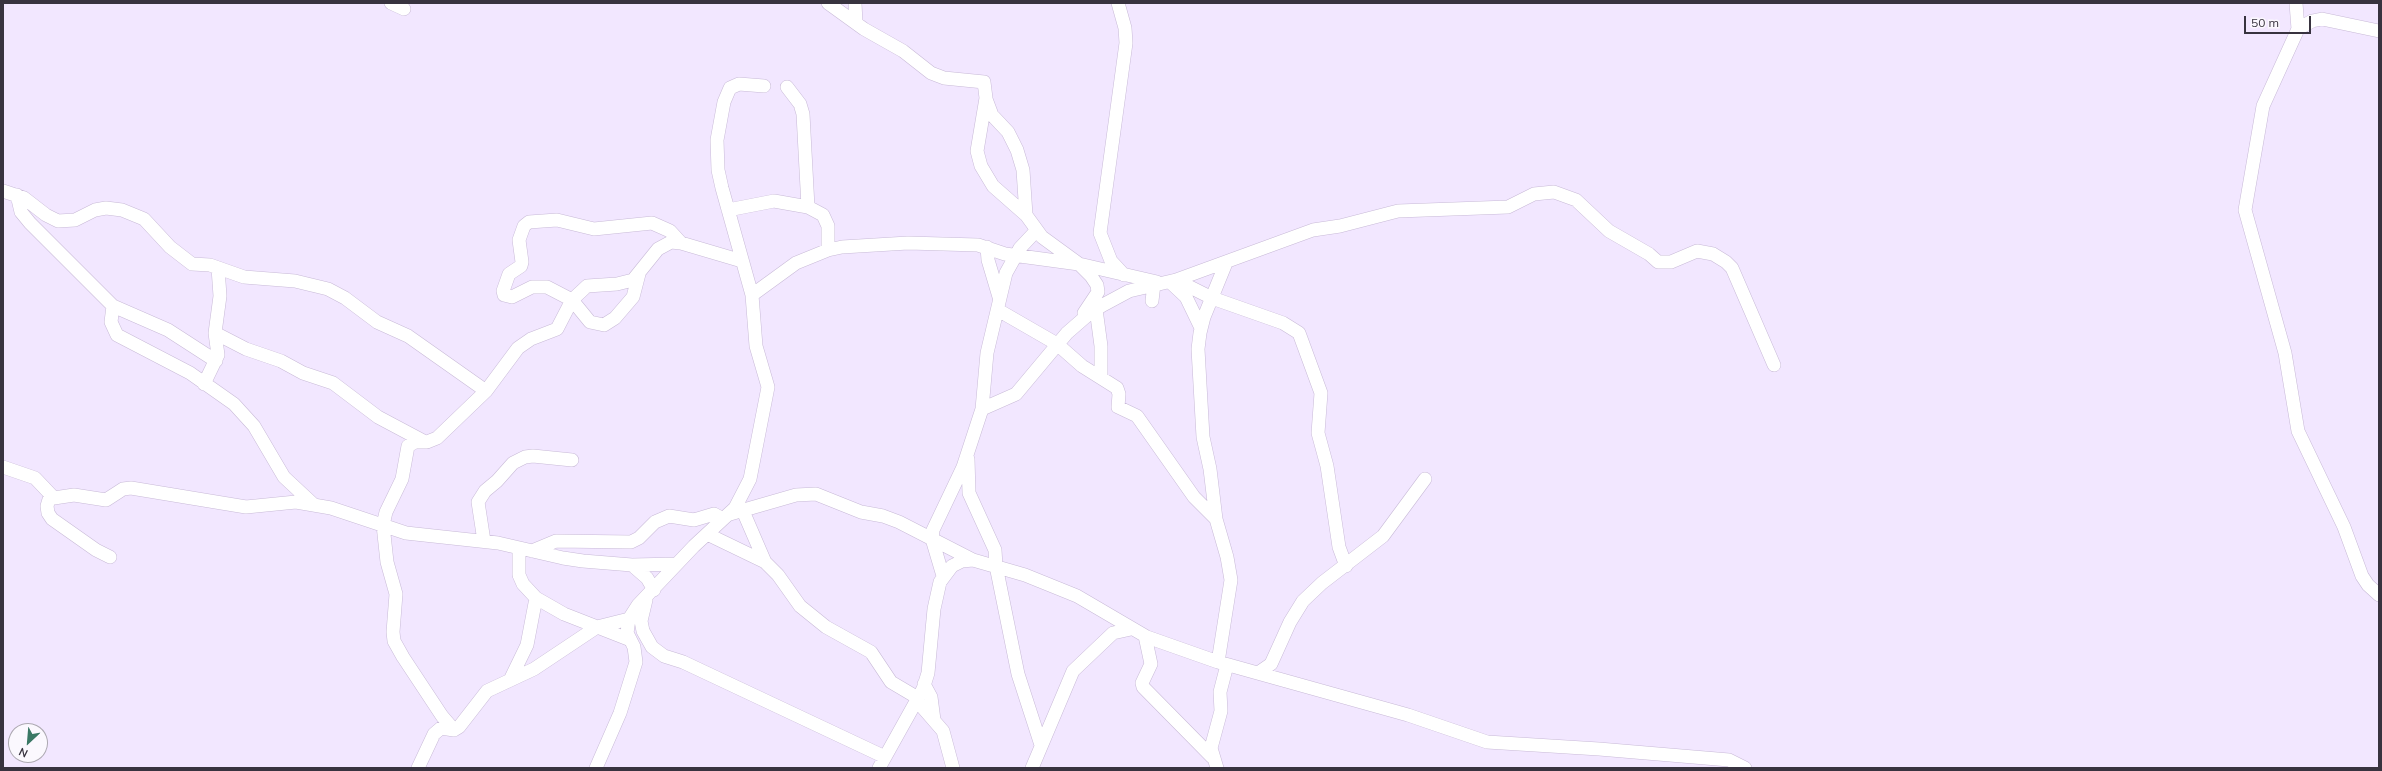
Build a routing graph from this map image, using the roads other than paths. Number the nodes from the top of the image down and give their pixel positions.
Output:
1 (391, 3) edge
2 (828, 3) edge
3 (1118, 3) edge
4 (2296, 3) edge
5 (404, 9) dead end
6 (853, 10) edge
7 (2298, 29) junction
8 (2379, 31) edge
9 (764, 86) dead end
10 (787, 87) dead end
11 (986, 98) junction
12 (3, 191) edge
13 (17, 196) junction
14 (808, 207) junction
15 (728, 210) junction
16 (1026, 215) junction
17 (1036, 231) junction
18 (681, 243) junction
19 (987, 247) junction
20 (828, 250) junction
21 (1015, 255) junction
22 (742, 261) junction
23 (1226, 263) junction
24 (1079, 264) junction
25 (1110, 266) junction
26 (218, 268) junction
27 (639, 274) junction
28 (1165, 282) junction
29 (1098, 292) junction
30 (752, 295) junction
31 (1212, 298) junction
32 (572, 300) junction
33 (1152, 301) dead end
34 (113, 306) junction
35 (1001, 307) junction
36 (1096, 309) junction
37 (1080, 321) junction
38 (1201, 328) junction
39 (215, 333) junction
40 (1057, 344) junction
41 (216, 361) junction
42 (1774, 365) dead end
43 (1101, 377) junction
44 (204, 384) junction
45 (486, 391) junction
46 (982, 409) junction
47 (401, 430) junction
48 (427, 442) junction
49 (407, 448) junction
50 (968, 451) junction
51 (572, 460) dead end
52 (3, 467) edge
53 (1425, 479) dead end
54 (50, 496) junction
55 (314, 504) junction
56 (732, 515) junction
57 (1216, 519) junction
58 (383, 525) junction
59 (707, 534) junction
60 (932, 539) junction
61 (484, 540) junction
62 (519, 548) junction
63 (532, 551) junction
64 (110, 556) dead end
65 (973, 560) junction
66 (765, 562) junction
67 (677, 564) junction
68 (632, 565) junction
69 (996, 566) junction
70 (1346, 566) junction
71 (943, 576) junction
72 (651, 593) junction
73 (2379, 595) edge
74 (536, 598) junction
75 (629, 619) junction
76 (596, 627) junction
77 (1131, 629) junction
78 (1145, 636) junction
79 (628, 639) junction
80 (1223, 663) junction
81 (1258, 673) junction
82 (511, 678) junction
83 (924, 684) junction
84 (918, 699) junction
85 (934, 720) junction
86 (454, 730) junction
87 (1041, 745) junction
88 (882, 762) edge
89 (1215, 763) edge
90 (418, 768) edge
91 (596, 768) edge
92 (953, 768) edge
93 (1032, 768) edge
94 (1745, 768) edge

1 - 5 street
2 - 6 street
3 - 25 street
4 - 7 street
6 - 11 street
7 - 8 street
7 - 73 street
9 - 15 street
10 - 14 street
11 - 16 street
11 - 16 street
12 - 13 street
13 - 26 street
13 - 34 street
14 - 15 street
14 - 20 street
15 - 22 street
16 - 17 street
17 - 21 street
17 - 24 street
18 - 22 street
18 - 27 street
18 - 32 street
19 - 20 street
19 - 21 street
19 - 35 street
20 - 30 street
21 - 24 street
21 - 35 street
22 - 30 street
23 - 28 street
23 - 31 street
23 - 42 street
24 - 25 street
24 - 29 street
25 - 28 street
25 - 29 street
26 - 39 street
26 - 45 street
27 - 32 street
27 - 32 street
28 - 31 street
28 - 33 street
28 - 36 street
28 - 38 street
29 - 36 street
29 - 37 street
30 - 56 street
31 - 38 street
31 - 70 street
32 - 45 street
34 - 41 street
34 - 44 street
35 - 40 street
35 - 46 street
36 - 37 street
36 - 43 street
37 - 40 street
38 - 57 street
39 - 41 street
39 - 47 street
40 - 43 street
40 - 46 street
41 - 44 street
43 - 57 street
44 - 55 street
45 - 48 street
46 - 50 street
47 - 48 street
47 - 49 street
48 - 49 street
49 - 58 street
50 - 60 street
50 - 69 street
51 - 61 street
52 - 54 street
53 - 70 street
54 - 55 street
54 - 64 street
55 - 58 street
56 - 59 street
56 - 60 street
56 - 63 street
56 - 66 street
57 - 80 street
58 - 61 street
58 - 86 street
59 - 66 street
59 - 67 street
60 - 65 street
60 - 71 street
61 - 62 street
62 - 63 street
62 - 74 street
63 - 68 street
65 - 69 street
65 - 71 street
66 - 84 street
67 - 68 street
67 - 72 street
68 - 72 street
69 - 77 street
69 - 87 street
70 - 81 street
71 - 83 street
72 - 75 street
72 - 88 street
74 - 76 street
74 - 82 street
75 - 76 street
75 - 79 street
76 - 79 street
76 - 82 street
77 - 78 street
77 - 87 street
78 - 80 street
78 - 89 street
79 - 91 street
80 - 81 street
80 - 89 street
81 - 94 street
82 - 86 street
83 - 84 street
83 - 85 street
84 - 85 street
84 - 88 street
85 - 92 street
86 - 90 street
87 - 93 street

